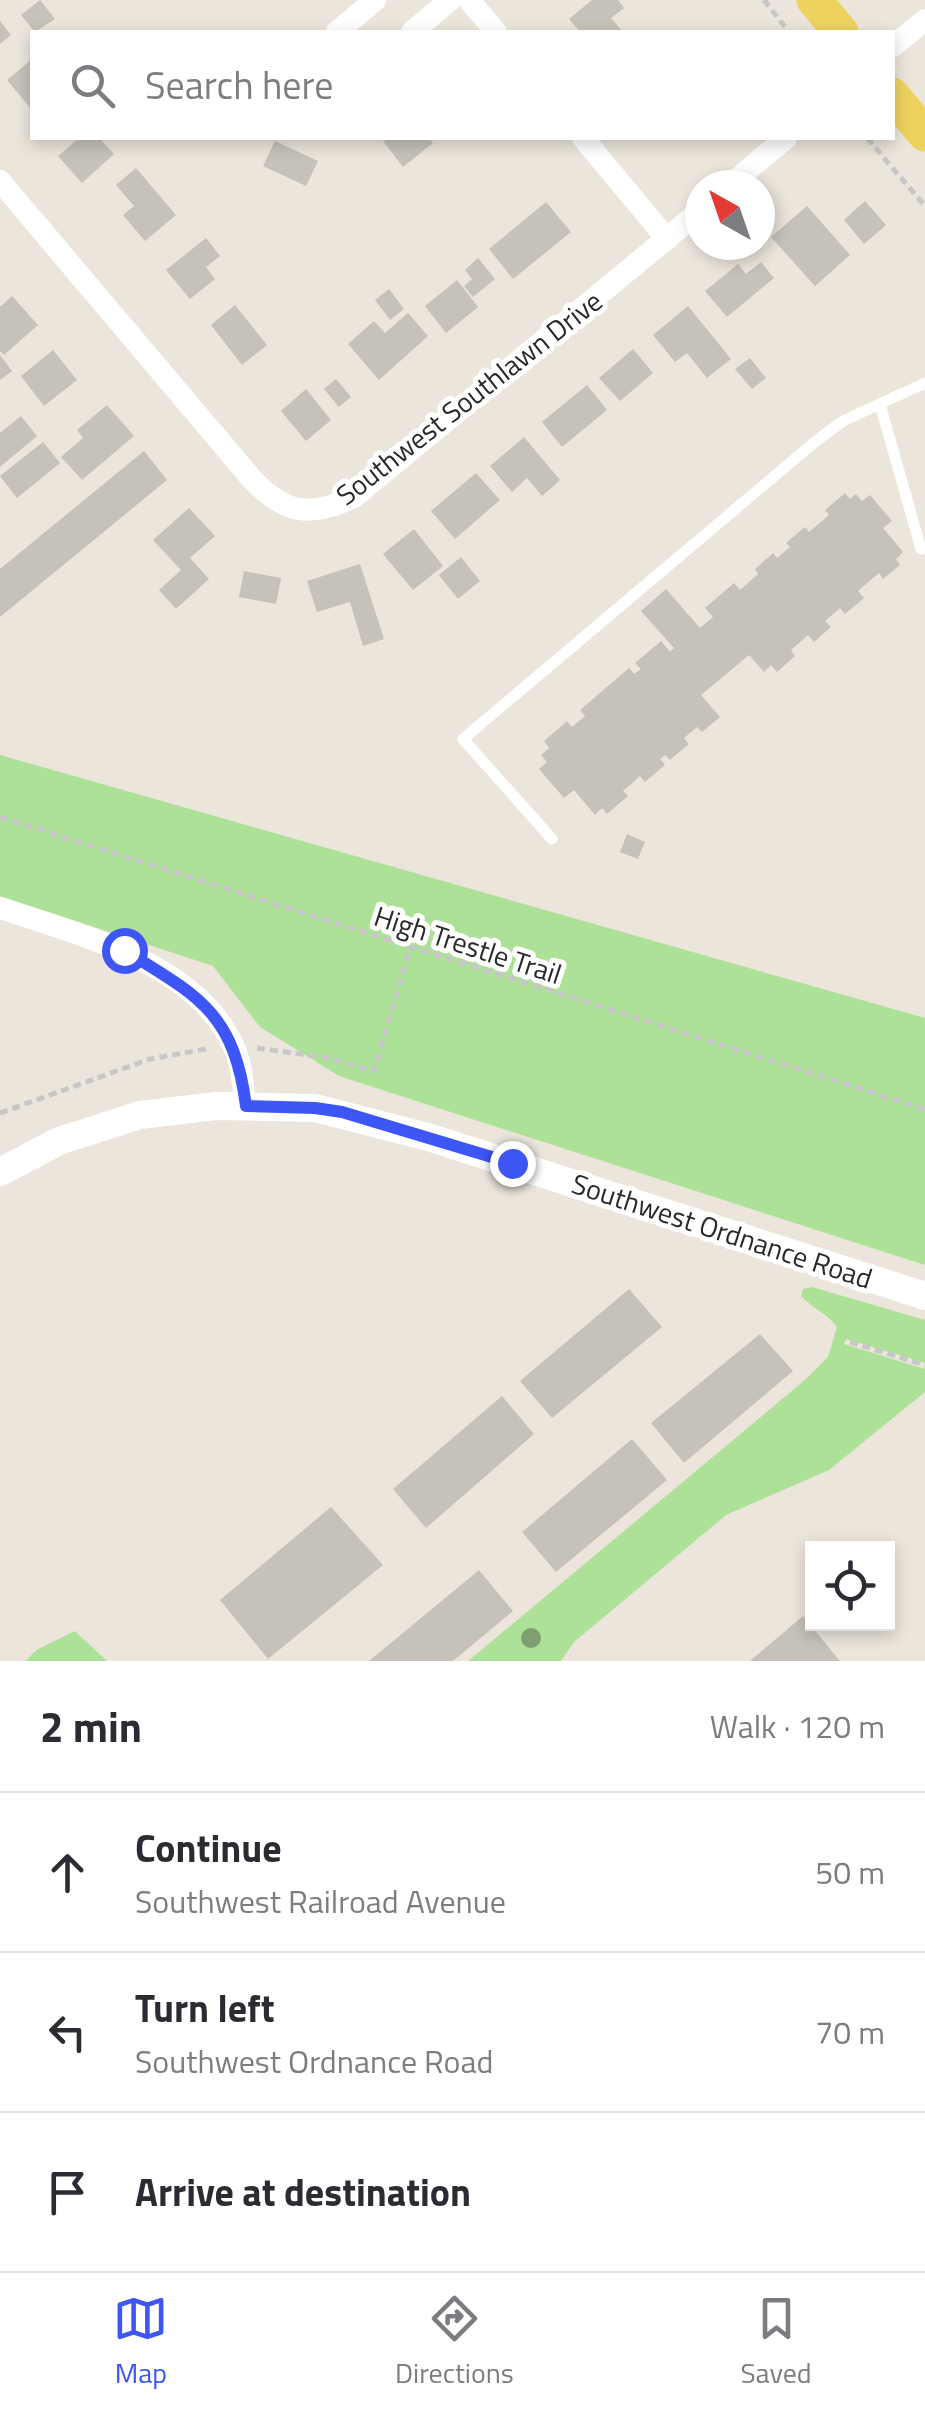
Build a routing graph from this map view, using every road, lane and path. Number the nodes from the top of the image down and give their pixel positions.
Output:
1 (375, 0) edge
2 (450, 0) edge
3 (470, 0) edge
4 (764, 0) edge
5 (814, 0) edge
6 (925, 20) edge
7 (339, 30) edge
8 (414, 30) edge
9 (494, 30) edge
10 (786, 30) edge
11 (839, 30) edge
12 (895, 45) edge
13 (895, 99) edge
14 (925, 134) edge
15 (586, 140) edge
16 (784, 140) edge
17 (869, 140) edge
18 (748, 170) edge
19 (0, 181) edge
20 (925, 206) edge
21 (685, 223) edge
22 (667, 238) junction
23 (925, 383) edge
24 (880, 404) junction
25 (922, 549) dead end
26 (0, 817) edge
27 (552, 839) dead end
28 (0, 908) edge
29 (246, 1106) junction
30 (925, 1109) edge
31 (0, 1172) edge
32 (925, 1296) edge
33 (850, 1342) dead end
34 (925, 1365) edge

1 - 7 street
2 - 8 street
3 - 9 street
4 - 10 path
5 - 11 main road
6 - 12 street
13 - 14 main road
15 - 22 street
16 - 18 street
17 - 20 path
19 - 22 street, Southwest Southlawn Drive
21 - 22 street, Southwest Southlawn Drive
23 - 24 lane
24 - 25 lane
24 - 27 lane
26 - 30 path, High Trestle Trail
28 - 29 street
29 - 31 street, Southwest Ordnance Road
29 - 32 street, Southwest Ordnance Road
33 - 34 path

